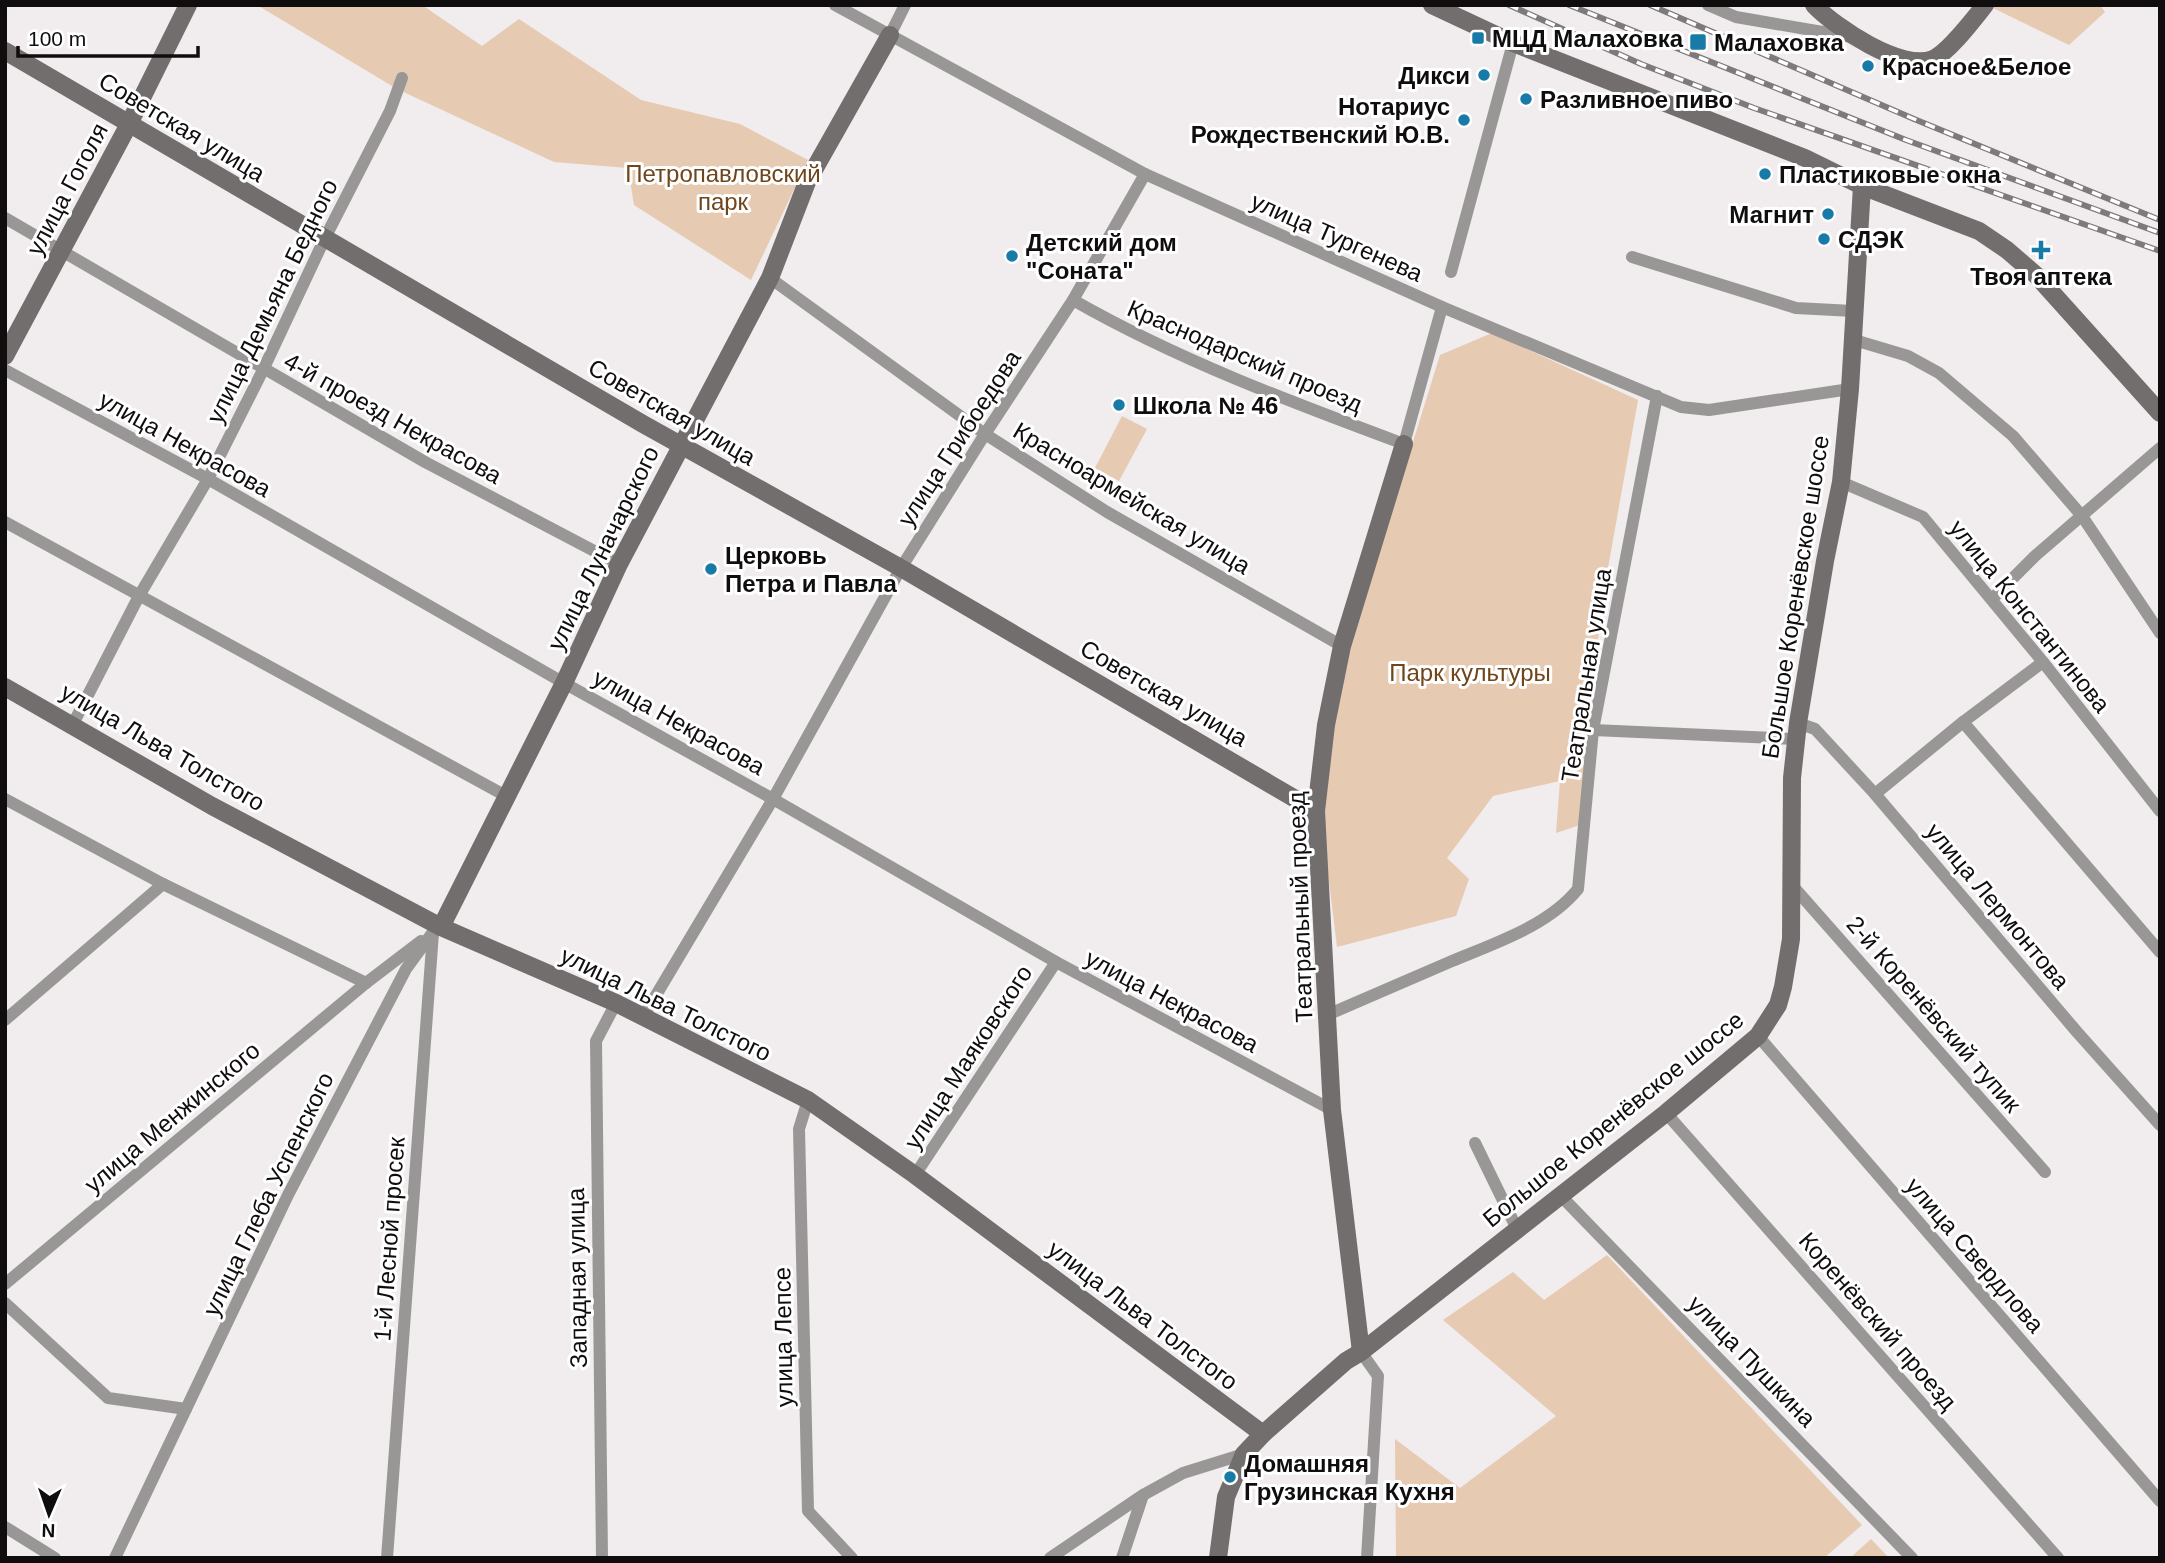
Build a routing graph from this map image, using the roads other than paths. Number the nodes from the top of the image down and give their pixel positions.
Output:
1 (188, 5) edge
2 (835, 5) edge
3 (905, 5) edge
4 (1432, 5) edge
5 (1708, 5) edge
6 (1814, 5) edge
7 (1985, 5) edge
8 (890, 35) junction
9 (1856, 38) junction
10 (1513, 43) junction
11 (5, 51) edge
12 (402, 78) dead end
13 (129, 124) junction
14 (1145, 174) junction
15 (1862, 186) junction
16 (5, 218) edge
17 (324, 240) junction
18 (62, 252) junction
19 (1632, 257) dead end
20 (1451, 272) dead end
21 (770, 278) junction
22 (1073, 300) junction
23 (1442, 307) junction
24 (1853, 311) junction
25 (1851, 339) junction
26 (5, 356) edge
27 (5, 370) edge
28 (263, 370) junction
29 (1850, 389) junction
30 (1657, 396) junction
31 (2160, 413) edge
32 (985, 434) junction
33 (1404, 444) junction
34 (680, 446) junction
35 (2160, 448) edge
36 (208, 479) junction
37 (1841, 482) junction
38 (2082, 516) junction
39 (5, 522) edge
40 (619, 564) junction
41 (901, 568) junction
42 (139, 596) junction
43 (1992, 599) junction
44 (2160, 633) edge
45 (1342, 646) junction
46 (2043, 662) junction
47 (564, 683) junction
48 (5, 687) edge
49 (1963, 722) junction
50 (73, 724) junction
51 (1593, 730) junction
52 (1797, 731) junction
53 (1875, 794) junction
54 (506, 796) junction
55 (5, 799) edge
56 (773, 799) junction
57 (1316, 811) junction
58 (2160, 811) edge
59 (163, 884) junction
60 (1791, 884) junction
61 (437, 929) junction
62 (2160, 952) edge
63 (1056, 962) junction
64 (366, 983) junction
65 (616, 1003) junction
66 (1327, 1015) junction
67 (643, 1017) junction
68 (5, 1020) edge
69 (1758, 1036) junction
70 (808, 1100) junction
71 (1332, 1110) junction
72 (1666, 1113) junction
73 (2160, 1125) edge
74 (1475, 1143) dead end
75 (2045, 1172) dead end
76 (915, 1175) junction
77 (1561, 1196) junction
78 (1517, 1229) junction
79 (5, 1284) edge
80 (5, 1303) edge
81 (1361, 1352) junction
82 (186, 1409) junction
83 (1263, 1434) junction
84 (1244, 1454) junction
85 (1143, 1495) junction
86 (2160, 1501) edge
87 (5, 1527) edge
88 (55, 1558) edge
89 (115, 1558) edge
90 (387, 1558) edge
91 (602, 1558) edge
92 (852, 1558) edge
93 (1050, 1558) edge
94 (1122, 1558) edge
95 (1218, 1558) edge
96 (1367, 1558) edge
97 (1912, 1558) edge
98 (2058, 1558) edge

1 - 13 street, улица Гоголя
2 - 8 street, улица Тургенева
3 - 8 street, улица Луначарского
4 - 10 street
5 - 9 street
6 - 9 street
7 - 9 street
8 - 14 street, улица Тургенева
8 - 21 street, улица Луначарского
10 - 15 street
10 - 20 street
11 - 13 street, Советская улица
12 - 17 street, улица Демьяна Бедного
13 - 17 street, Советская улица
13 - 18 street, улица Гоголя
14 - 22 street, улица Грибоедова
14 - 23 street, улица Тургенева
15 - 24 street, Большое Коренёвское шоссе
15 - 31 street
16 - 18 street, 4-й проезд Некрасова
17 - 28 street, улица Демьяна Бедного
17 - 34 street, Советская улица
18 - 26 street, улица Гоголя
18 - 28 street, 4-й проезд Некрасова
19 - 24 street
21 - 32 street, Красноармейская улица
21 - 34 street, улица Луначарского
22 - 32 street, улица Грибоедова
22 - 33 street, Краснодарский проезд
23 - 30 street, улица Тургенева
23 - 33 street, Театральный проезд
24 - 25 street, Большое Коренёвское шоссе
25 - 29 street, Большое Коренёвское шоссе
25 - 38 street
27 - 36 street, улица Некрасова
28 - 36 street, улица Демьяна Бедного
28 - 40 street, 4-й проезд Некрасова
29 - 30 street, улица Тургенева
29 - 37 street, Большое Коренёвское шоссе
30 - 51 street, Театральная улица
32 - 41 street, улица Грибоедова
32 - 45 street, Красноармейская улица
33 - 45 street, Театральный проезд
34 - 40 street, улица Луначарского
34 - 41 street, Советская улица
35 - 38 street
36 - 42 street, улица Демьяна Бедного
36 - 47 street, улица Некрасова
37 - 43 street, улица Константинова
37 - 52 street, Большое Коренёвское шоссе
38 - 43 street
38 - 44 street
39 - 42 street
40 - 47 street, улица Луначарского
41 - 56 street, улица Грибоедова
41 - 57 street, Советская улица
42 - 50 street, улица Демьяна Бедного
42 - 54 street
43 - 46 street, улица Константинова
45 - 57 street, Театральный проезд
46 - 49 street
46 - 58 street, улица Константинова
47 - 54 street, улица Луначарского
47 - 56 street, улица Некрасова
48 - 50 street, улица Льва Толстого
49 - 53 street
49 - 62 street
50 - 61 street, улица Льва Толстого
51 - 52 street
51 - 66 street, Театральная улица
52 - 53 street, улица Лермонтова
52 - 60 street, Большое Коренёвское шоссе
53 - 73 street, улица Лермонтова
54 - 61 street, улица Луначарского
55 - 59 street
56 - 63 street, улица Некрасова
56 - 67 street, улица Грибоедова
57 - 66 street, Театральный проезд
59 - 64 street
59 - 68 street
60 - 69 street, Большое Коренёвское шоссе
60 - 75 street, 2-й Коренёвский тупик
61 - 64 street
61 - 65 street, улица Льва Толстого
61 - 82 street, улица Глеба Успенского
61 - 90 street, 1-й Лесной просек
63 - 71 street, улица Некрасова
63 - 76 street, улица Маяковского
64 - 79 street, улица Менжинского
65 - 67 street, улица Льва Толстого
65 - 91 street, Западная улица
66 - 71 street, Театральный проезд
67 - 70 street, улица Льва Толстого
69 - 72 street, Большое Коренёвское шоссе
69 - 86 street, улица Свердлова
70 - 76 street, улица Льва Толстого
70 - 92 street, улица Лепсе
71 - 81 street, Театральный проезд
72 - 77 street, Большое Коренёвское шоссе
72 - 98 street, Коренёвский проезд
74 - 78 street
76 - 83 street, улица Льва Толстого
77 - 78 street, Большое Коренёвское шоссе
77 - 97 street, улица Пушкина
78 - 81 street, Большое Коренёвское шоссе
80 - 82 street
81 - 83 street, Большое Коренёвское шоссе
81 - 96 street
82 - 89 street, улица Глеба Успенского
83 - 84 street, Большое Коренёвское шоссе
84 - 85 street
84 - 95 street, Большое Коренёвское шоссе
85 - 93 street
85 - 94 street
87 - 88 street

